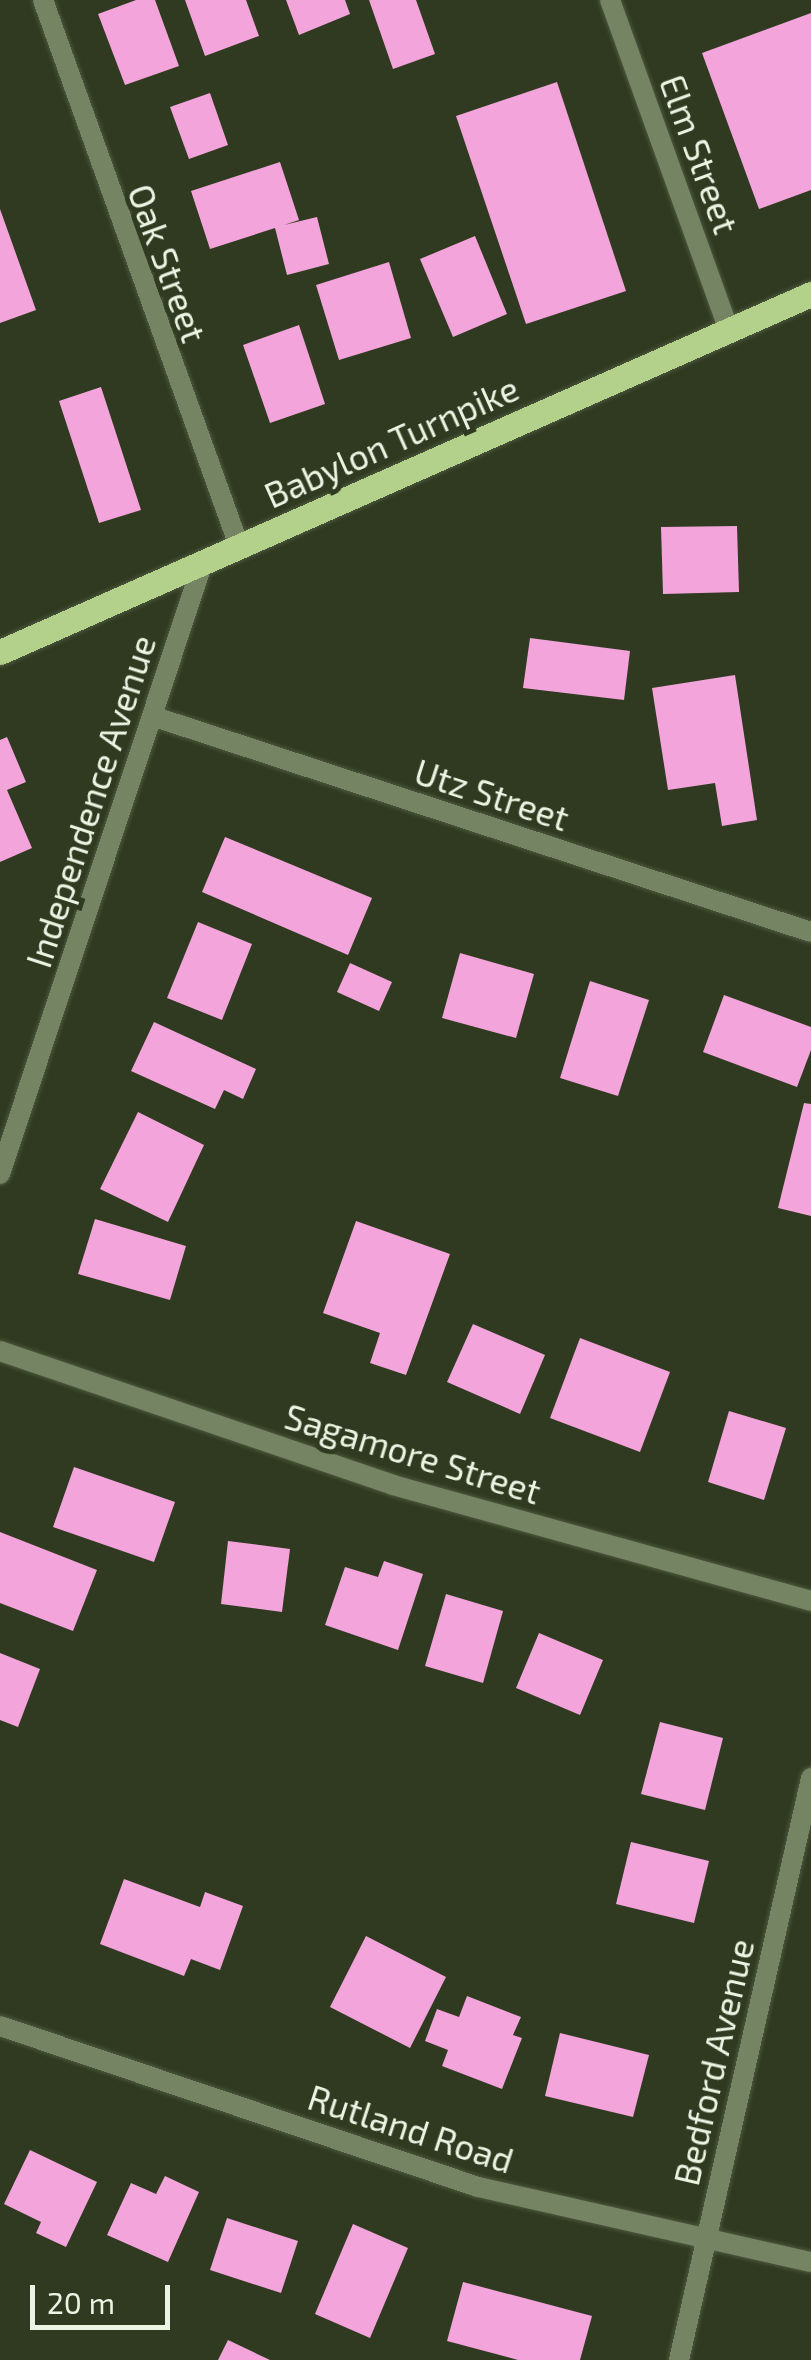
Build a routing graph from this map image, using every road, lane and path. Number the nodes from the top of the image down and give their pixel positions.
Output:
1 (43, 0) edge
2 (610, 0) edge
3 (811, 294) edge
4 (729, 330) junction
5 (239, 546) junction
6 (204, 562) junction
7 (0, 652) edge
8 (152, 716) junction
9 (811, 932) edge
10 (0, 1174) edge
11 (0, 1351) edge
12 (811, 1601) edge
13 (811, 1778) edge
14 (0, 2026) edge
15 (706, 2238) junction
16 (811, 2262) edge
17 (678, 2360) edge

1 - 5 street, Oak Street
2 - 4 street, Elm Street
3 - 4 main road, Babylon Turnpike
4 - 5 main road, Babylon Turnpike
5 - 6 main road, Babylon Turnpike
6 - 7 main road, Babylon Turnpike
6 - 8 street, Independence Avenue
8 - 9 street, Utz Street
8 - 10 street, Independence Avenue
11 - 12 street, Sagamore Street
13 - 15 street, Bedford Avenue
14 - 15 street, Rutland Road
15 - 16 street, Rutland Road
15 - 17 street, Bedford Avenue

